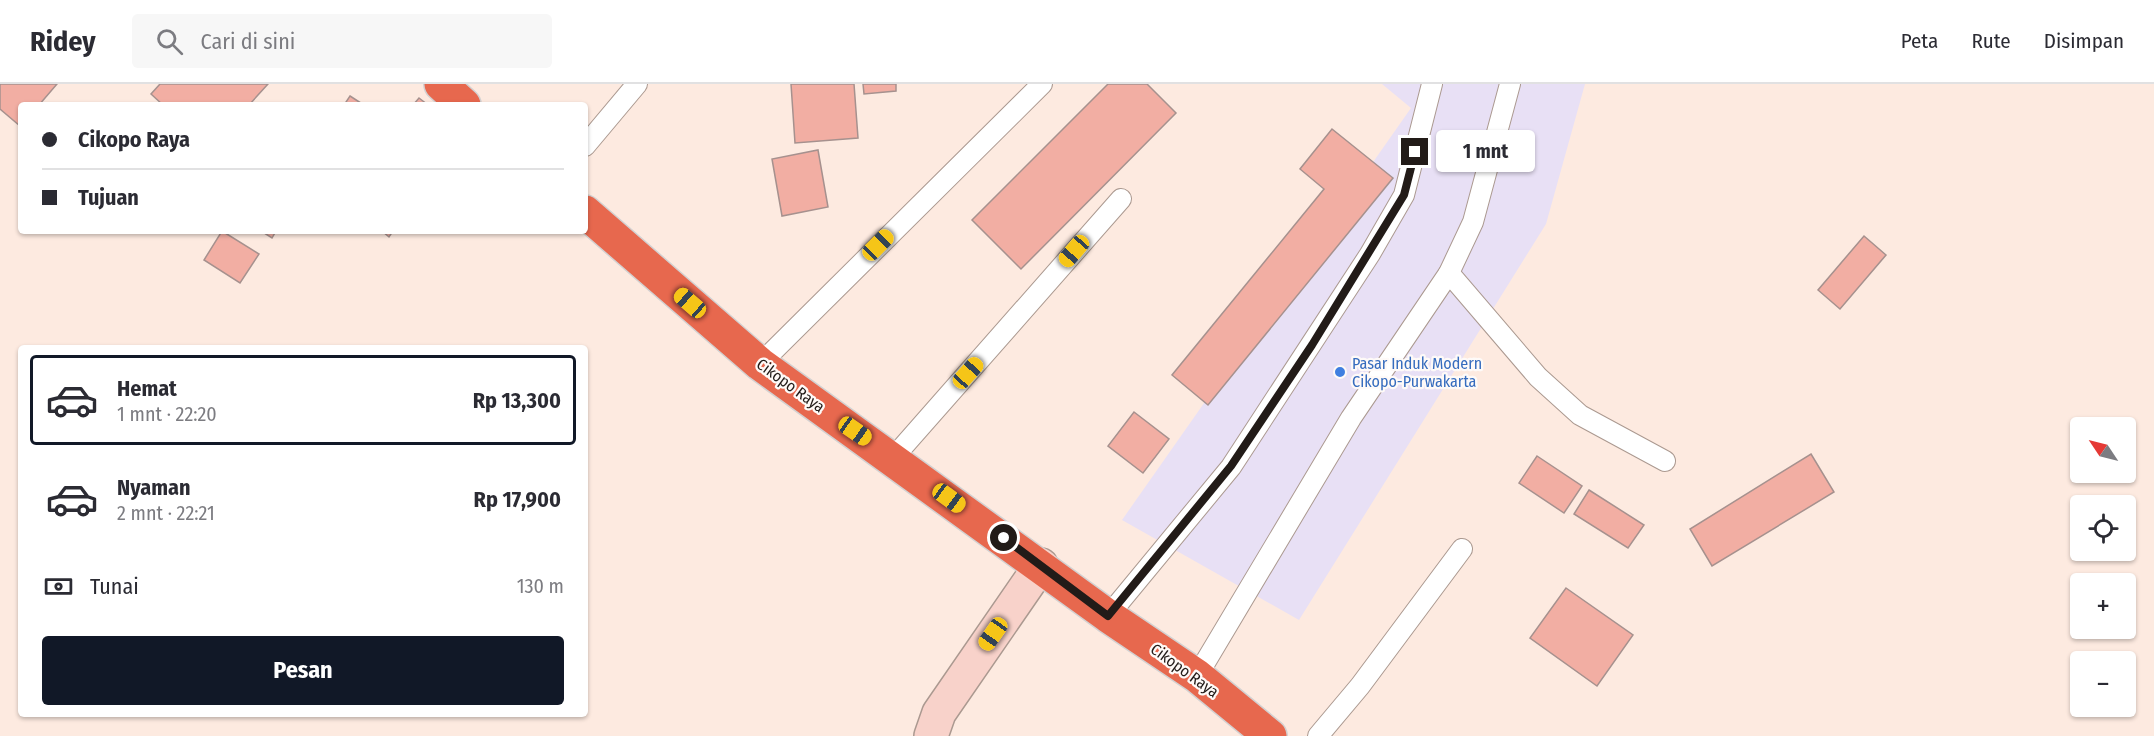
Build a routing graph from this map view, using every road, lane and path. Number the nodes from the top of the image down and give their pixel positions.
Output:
1 (441, 84) edge
2 (637, 84) edge
3 (1042, 84) edge
4 (1432, 84) edge
5 (1510, 84) edge
6 (461, 102) edge
7 (588, 142) edge
8 (1120, 198) dead end
9 (588, 215) edge
10 (1449, 273) junction
11 (760, 364) junction
12 (893, 458) junction
13 (1665, 461) dead end
14 (1462, 549) dead end
15 (1041, 565) junction
16 (1108, 616) junction
17 (1197, 676) junction
18 (932, 736) edge
19 (1270, 736) edge
20 (1318, 736) edge

1 - 6 highway
2 - 7 lane
3 - 11 lane
4 - 16 lane
5 - 10 lane
8 - 12 lane
9 - 11 highway, Cikopo Raya
10 - 13 lane
10 - 17 lane
11 - 12 highway, Cikopo Raya
12 - 15 highway, Cikopo Raya
14 - 20 lane
15 - 16 highway, Cikopo Raya
15 - 18 street
16 - 17 highway, Cikopo Raya
17 - 19 highway, Cikopo Raya

